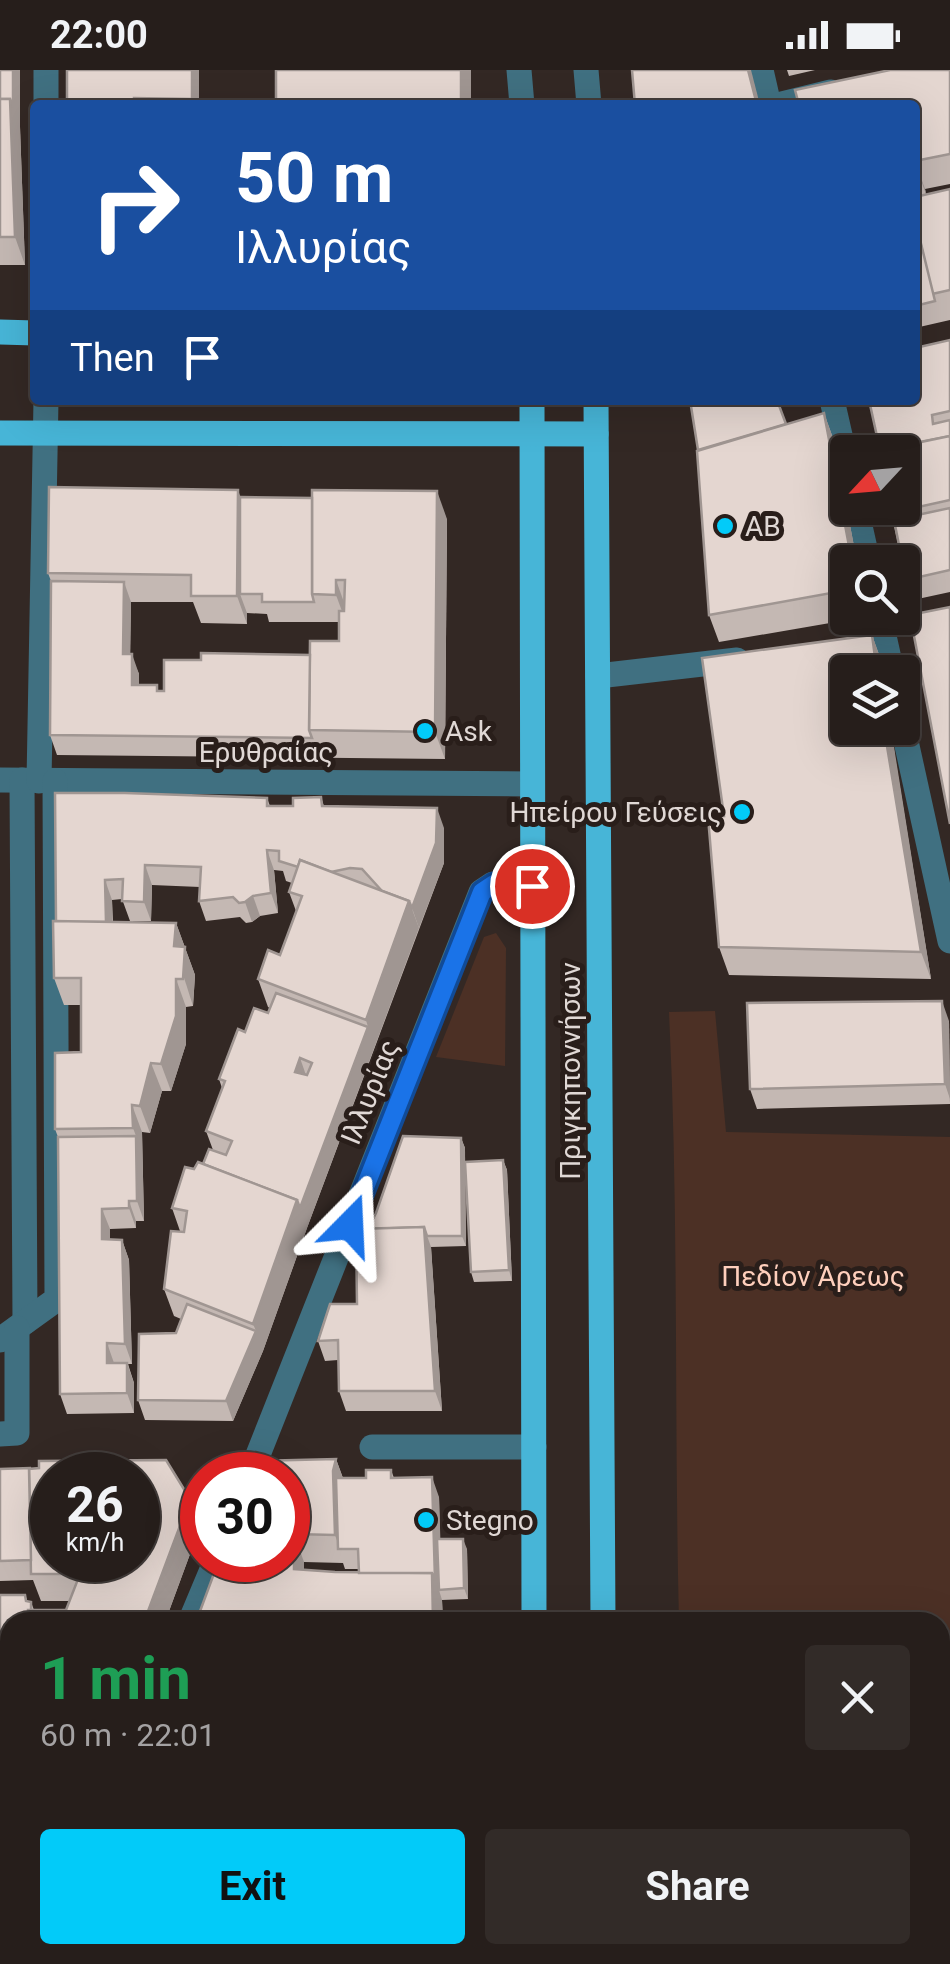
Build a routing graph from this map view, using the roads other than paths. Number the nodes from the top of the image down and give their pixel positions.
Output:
1 (46, 70) edge
2 (519, 70) edge
3 (586, 70) edge
4 (761, 70) edge
5 (852, 88) edge
6 (46, 100) edge
7 (522, 100) edge
8 (589, 100) edge
9 (768, 100) edge
10 (800, 100) edge
11 (0, 332) edge
12 (30, 333) edge
13 (46, 405) edge
14 (532, 405) edge
15 (596, 405) edge
16 (833, 405) edge
17 (532, 433) junction
18 (0, 434) edge
19 (46, 434) junction
20 (596, 434) junction
21 (840, 435) edge
22 (758, 657) edge
23 (598, 676) junction
24 (907, 745) edge
25 (29, 780) edge
26 (532, 784) junction
27 (532, 886) junction
28 (23, 906) junction
29 (0, 923) edge
30 (950, 942) edge
31 (14, 1330) edge
32 (9, 1434) edge
33 (372, 1447) dead end
34 (534, 1448) junction
35 (259, 1452) edge
36 (207, 1582) edge
37 (194, 1612) edge
38 (534, 1612) edge
39 (603, 1612) edge

1 - 6 street
2 - 7 street
3 - 8 street
4 - 9 street
5 - 10 street
11 - 12 main road
13 - 19 street
14 - 17 main road, Πριγκηποννήσων
15 - 20 main road, Πριγκηποννήσων
16 - 21 street
17 - 19 main road
17 - 20 main road
17 - 26 main road, Πριγκηποννήσων
18 - 19 main road
19 - 25 street
20 - 23 main road, Πριγκηποννήσων
22 - 23 street
23 - 39 main road, Πριγκηποννήσων
24 - 30 street
25 - 26 street, Ερυθραίας
25 - 28 street
25 - 31 street
26 - 27 main road, Πριγκηποννήσων
27 - 34 main road, Πριγκηποννήσων
27 - 35 street, Ιλλυρίας
28 - 29 street
28 - 31 street
31 - 32 street
33 - 34 street
34 - 38 main road, Πριγκηποννήσων
36 - 37 street

